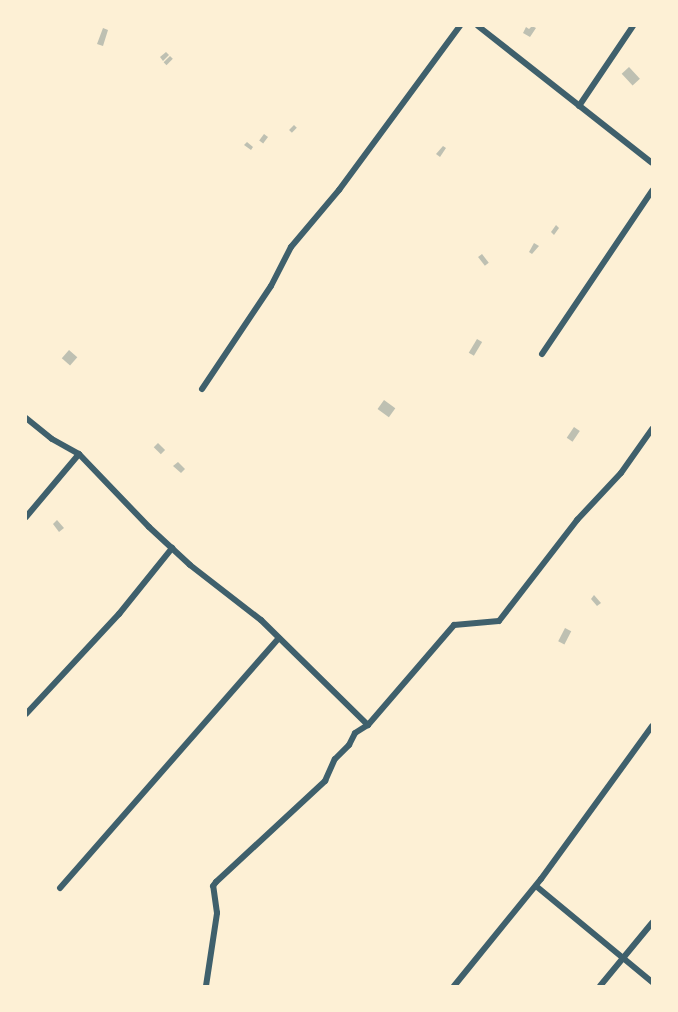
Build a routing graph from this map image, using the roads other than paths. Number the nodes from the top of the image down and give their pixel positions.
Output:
1 (460, 26) edge
2 (478, 26) edge
3 (633, 26) edge
4 (579, 106) junction
5 (652, 163) edge
6 (652, 190) edge
7 (542, 354) dead end
8 (202, 389) dead end
9 (26, 418) edge
10 (652, 429) edge
11 (79, 454) junction
12 (26, 517) edge
13 (172, 549) junction
14 (279, 638) junction
15 (26, 714) edge
16 (368, 725) junction
17 (652, 726) edge
18 (536, 886) junction
19 (60, 888) dead end
20 (652, 923) edge
21 (625, 959) junction
22 (652, 982) edge
23 (206, 987) edge
24 (454, 987) edge
25 (600, 987) edge

1 - 8 street
2 - 4 street
3 - 4 street
4 - 5 street
6 - 7 street
9 - 11 street
10 - 16 street
11 - 12 street
11 - 13 street
13 - 14 street
13 - 15 street
14 - 16 street
14 - 19 street
16 - 23 street
17 - 18 street
18 - 21 street
18 - 24 street
20 - 21 street
21 - 22 street
21 - 25 street

